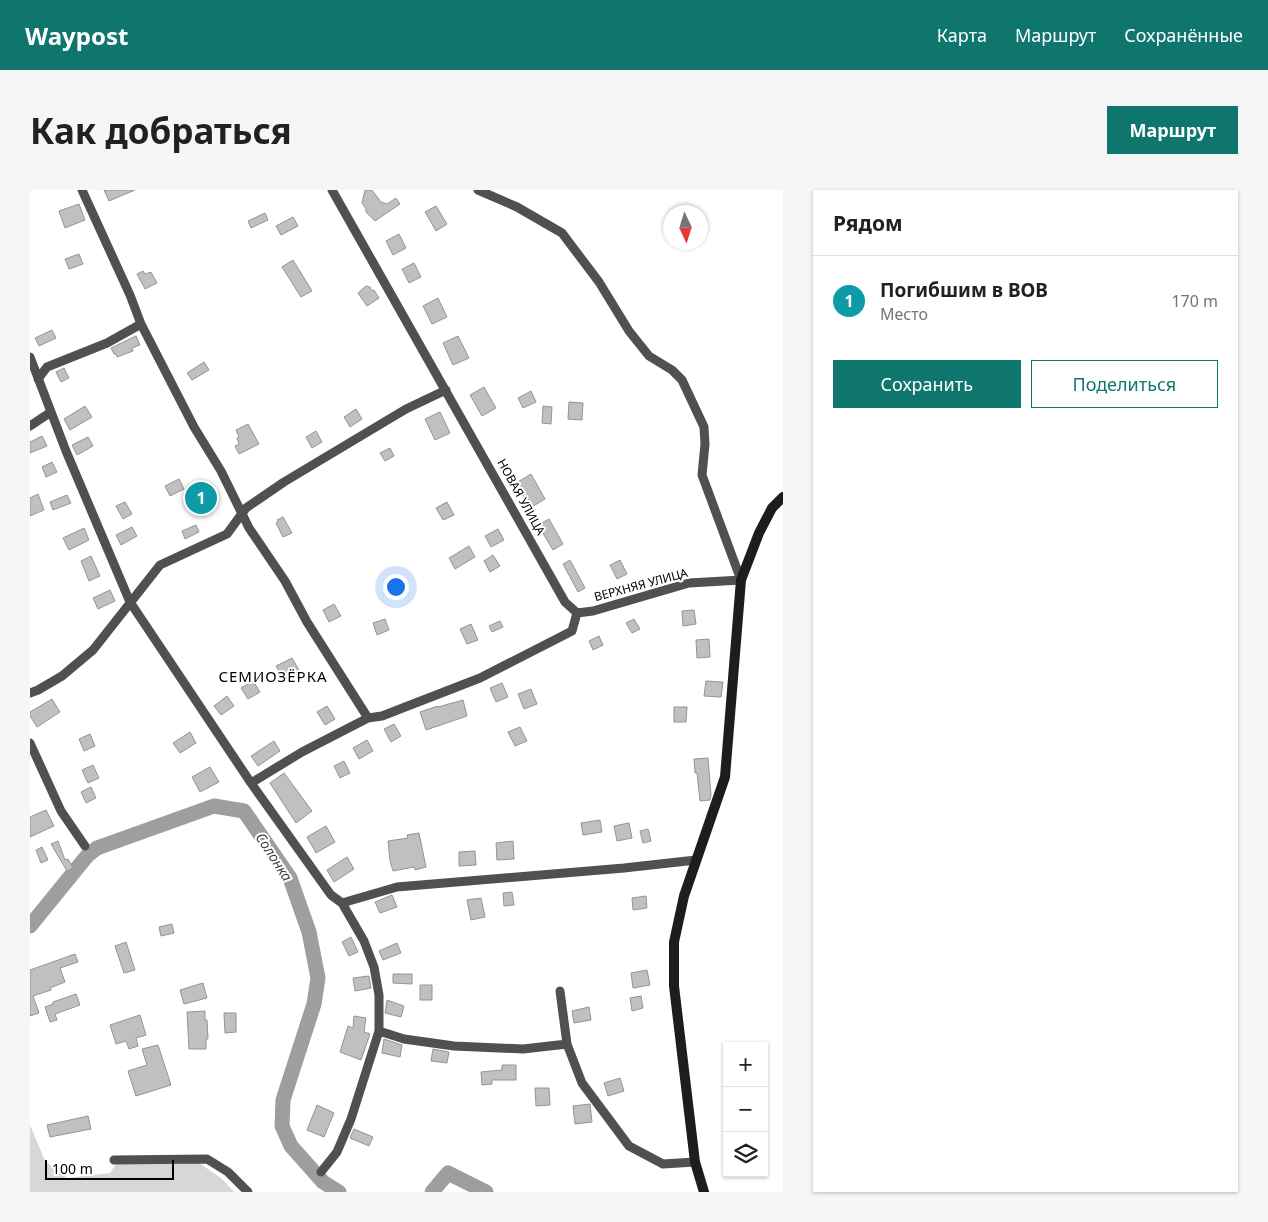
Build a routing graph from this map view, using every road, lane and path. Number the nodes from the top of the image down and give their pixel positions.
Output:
1 (82, 190) edge
2 (332, 190) edge
3 (478, 190) edge
4 (141, 324) junction
5 (30, 357) edge
6 (38, 379) junction
7 (446, 390) junction
8 (51, 412) junction
9 (30, 426) edge
10 (783, 497) edge
11 (243, 513) junction
12 (741, 580) junction
13 (130, 602) junction
14 (577, 613) junction
15 (30, 693) edge
16 (368, 718) junction
17 (30, 743) edge
18 (251, 783) junction
19 (85, 846) dead end
20 (696, 860) junction
21 (342, 903) junction
22 (560, 991) dead end
23 (379, 1031) junction
24 (568, 1044) junction
25 (114, 1160) dead end
26 (695, 1162) junction
27 (321, 1172) dead end
28 (248, 1192) edge
29 (704, 1192) edge

1 - 4 street
2 - 7 street, НОВАЯ УЛИЦА
3 - 12 street
4 - 6 street
4 - 11 street
5 - 6 street
6 - 8 street
7 - 11 street
7 - 14 street, НОВАЯ УЛИЦА
8 - 9 street
8 - 13 street
10 - 12 street
11 - 13 street
11 - 16 street
12 - 14 street, ВЕРХНЯЯ УЛИЦА
12 - 20 street
13 - 15 street
13 - 18 street
14 - 16 street
16 - 18 street
17 - 19 street
18 - 21 street
20 - 21 street
20 - 26 street
21 - 23 street
22 - 24 street
23 - 24 street
23 - 27 street
24 - 26 street
25 - 28 street
26 - 29 street

